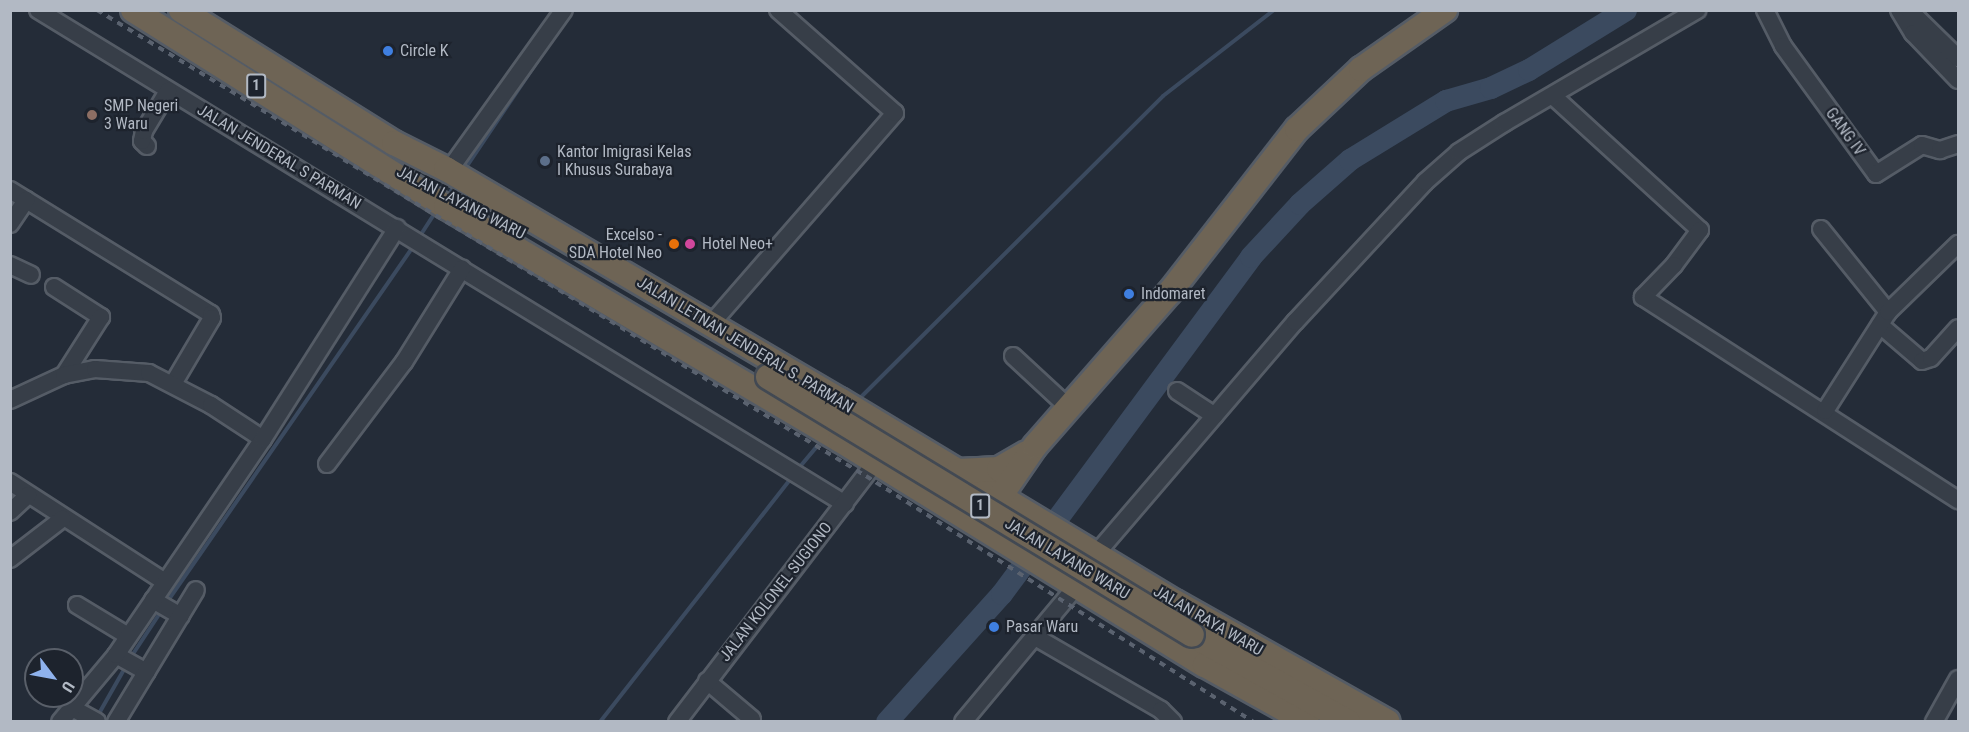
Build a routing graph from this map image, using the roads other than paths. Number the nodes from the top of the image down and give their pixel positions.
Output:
1 (38, 10) edge
2 (133, 10) edge
3 (564, 10) edge
4 (778, 10) edge
5 (1445, 10) edge
6 (1697, 10) edge
7 (1765, 10) edge
8 (1899, 10) edge
9 (1909, 10) edge
10 (188, 12) edge
11 (1959, 58) edge
12 (1959, 80) edge
13 (168, 91) junction
14 (1553, 96) junction
15 (1959, 144) edge
16 (147, 147) dead end
17 (447, 186) junction
18 (10, 190) edge
19 (26, 200) junction
20 (10, 224) edge
21 (1821, 229) dead end
22 (408, 234) junction
23 (1959, 244) edge
24 (10, 265) edge
25 (462, 269) junction
26 (31, 275) dead end
27 (54, 287) dead end
28 (1884, 318) junction
29 (711, 324) junction
30 (1959, 328) edge
31 (1014, 356) dead end
32 (64, 375) junction
33 (173, 384) junction
34 (1177, 391) dead end
35 (10, 400) edge
36 (1069, 408) junction
37 (1825, 411) junction
38 (1215, 416) junction
39 (263, 439) junction
40 (1035, 446) junction
41 (876, 462) junction
42 (327, 464) dead end
43 (956, 471) junction
44 (10, 482) edge
45 (28, 495) junction
46 (1000, 496) junction
47 (1959, 500) edge
48 (844, 504) junction
49 (10, 512) edge
50 (1029, 514) junction
51 (62, 519) junction
52 (980, 527) junction
53 (1007, 544) junction
54 (1096, 554) junction
55 (10, 559) edge
56 (165, 582) junction
57 (1076, 587) junction
58 (196, 590) dead end
59 (77, 605) dead end
60 (167, 608) junction
61 (128, 636) junction
62 (1036, 638) junction
63 (131, 663) junction
64 (1959, 679) edge
65 (707, 681) junction
66 (74, 709) junction
67 (752, 719) dead end
68 (94, 720) edge
69 (60, 722) edge
70 (116, 722) edge
71 (677, 722) edge
72 (963, 722) edge
73 (1173, 722) edge
74 (1307, 722) edge
75 (1348, 722) edge
76 (1388, 722) edge
77 (1934, 722) edge

1 - 13 street, JALAN JENDERAL S PARMAN
2 - 17 highway, JALAN LETNAN JENDERAL S. PARMAN / 1
3 - 17 street
4 - 29 street
5 - 36 highway
6 - 14 street
7 - 15 street, GANG IV
8 - 12 street
9 - 11 street
10 - 17 highway, JALAN LAYANG WARU / 1
13 - 16 street
13 - 22 street, JALAN JENDERAL S PARMAN
14 - 37 street
14 - 38 street
17 - 29 highway, JALAN LETNAN JENDERAL S. PARMAN
17 - 41 highway, JALAN LETNAN JENDERAL S. PARMAN
17 - 75 highway, JALAN LAYANG WARU / 1, bridge
18 - 19 street
19 - 20 street
19 - 33 street
21 - 28 street
22 - 25 street, JALAN JENDERAL S PARMAN
22 - 39 street
23 - 28 street
24 - 26 street
25 - 42 street
25 - 48 street, JALAN JENDERAL S PARMAN
27 - 32 street
28 - 30 street
28 - 37 street
29 - 43 highway, JALAN LETNAN JENDERAL S. PARMAN
31 - 36 street
32 - 33 street
32 - 35 street
33 - 39 street
34 - 38 street
36 - 40 highway
37 - 47 street
38 - 54 street
39 - 56 street
40 - 43 highway
40 - 46 highway
40 - 50 highway
41 - 48 street, JALAN KOLONEL SUGIONO
41 - 52 highway, JALAN LETNAN JENDERAL S. PARMAN
43 - 46 highway, JALAN LETNAN JENDERAL S. PARMAN
44 - 45 street
45 - 49 street
45 - 51 street
46 - 50 highway, JALAN RAYA WARU
46 - 52 highway
48 - 65 street, JALAN KOLONEL SUGIONO
50 - 53 highway
50 - 54 highway, JALAN RAYA WARU
51 - 55 street
51 - 56 street
52 - 53 highway
53 - 57 highway
54 - 76 highway, JALAN RAYA WARU
56 - 60 street
57 - 62 street
57 - 74 highway
58 - 60 street
59 - 61 street
60 - 61 street
60 - 63 street
61 - 63 street
62 - 72 street
62 - 73 street
63 - 66 street
63 - 70 street
64 - 77 street
65 - 67 street
65 - 71 street, JALAN KOLONEL SUGIONO
66 - 68 street
66 - 69 street

